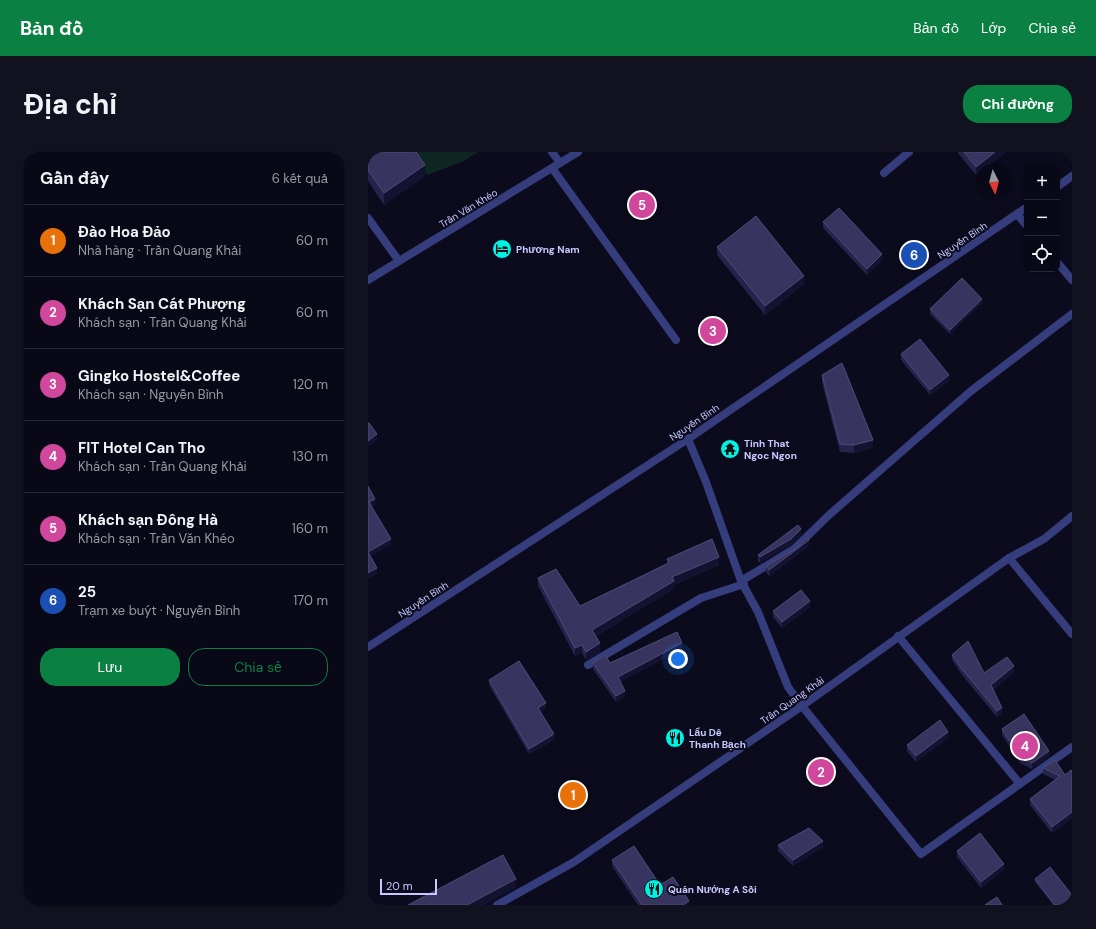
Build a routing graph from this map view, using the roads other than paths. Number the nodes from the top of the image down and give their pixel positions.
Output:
1 (552, 152) edge
2 (578, 152) edge
3 (909, 152) edge
4 (560, 163) junction
5 (552, 168) junction
6 (884, 173) dead end
7 (1072, 176) edge
8 (1060, 185) edge
9 (1024, 209) edge
10 (1017, 214) junction
11 (368, 218) edge
12 (1024, 222) edge
13 (399, 261) junction
14 (1060, 266) edge
15 (368, 280) edge
16 (1072, 280) edge
17 (1072, 314) edge
18 (676, 340) dead end
19 (688, 439) junction
20 (1072, 516) edge
21 (1009, 558) junction
22 (742, 582) junction
23 (1072, 634) edge
24 (898, 636) junction
25 (368, 647) edge
26 (588, 665) edge
27 (802, 706) junction
28 (1072, 747) edge
29 (1020, 784) junction
30 (497, 905) edge

1 - 4 street
2 - 4 street, Trần Văn Khéo
3 - 6 street
4 - 5 street, Trần Văn Khéo
5 - 13 street, Trần Văn Khéo
5 - 18 street
7 - 8 street
9 - 10 street, Nguyễn Bình
10 - 12 street
10 - 19 street, Nguyễn Bình
11 - 13 street
13 - 15 street, Trần Văn Khéo
14 - 16 street
17 - 22 street
19 - 22 street
19 - 25 street, Nguyễn Bình
20 - 21 street, Trần Quang Khải
21 - 23 street
21 - 24 street, Trần Quang Khải
22 - 26 street
22 - 27 street
24 - 27 street, Trần Quang Khải
24 - 29 street
27 - 29 street
27 - 30 street, Trần Quang Khải
28 - 29 street

